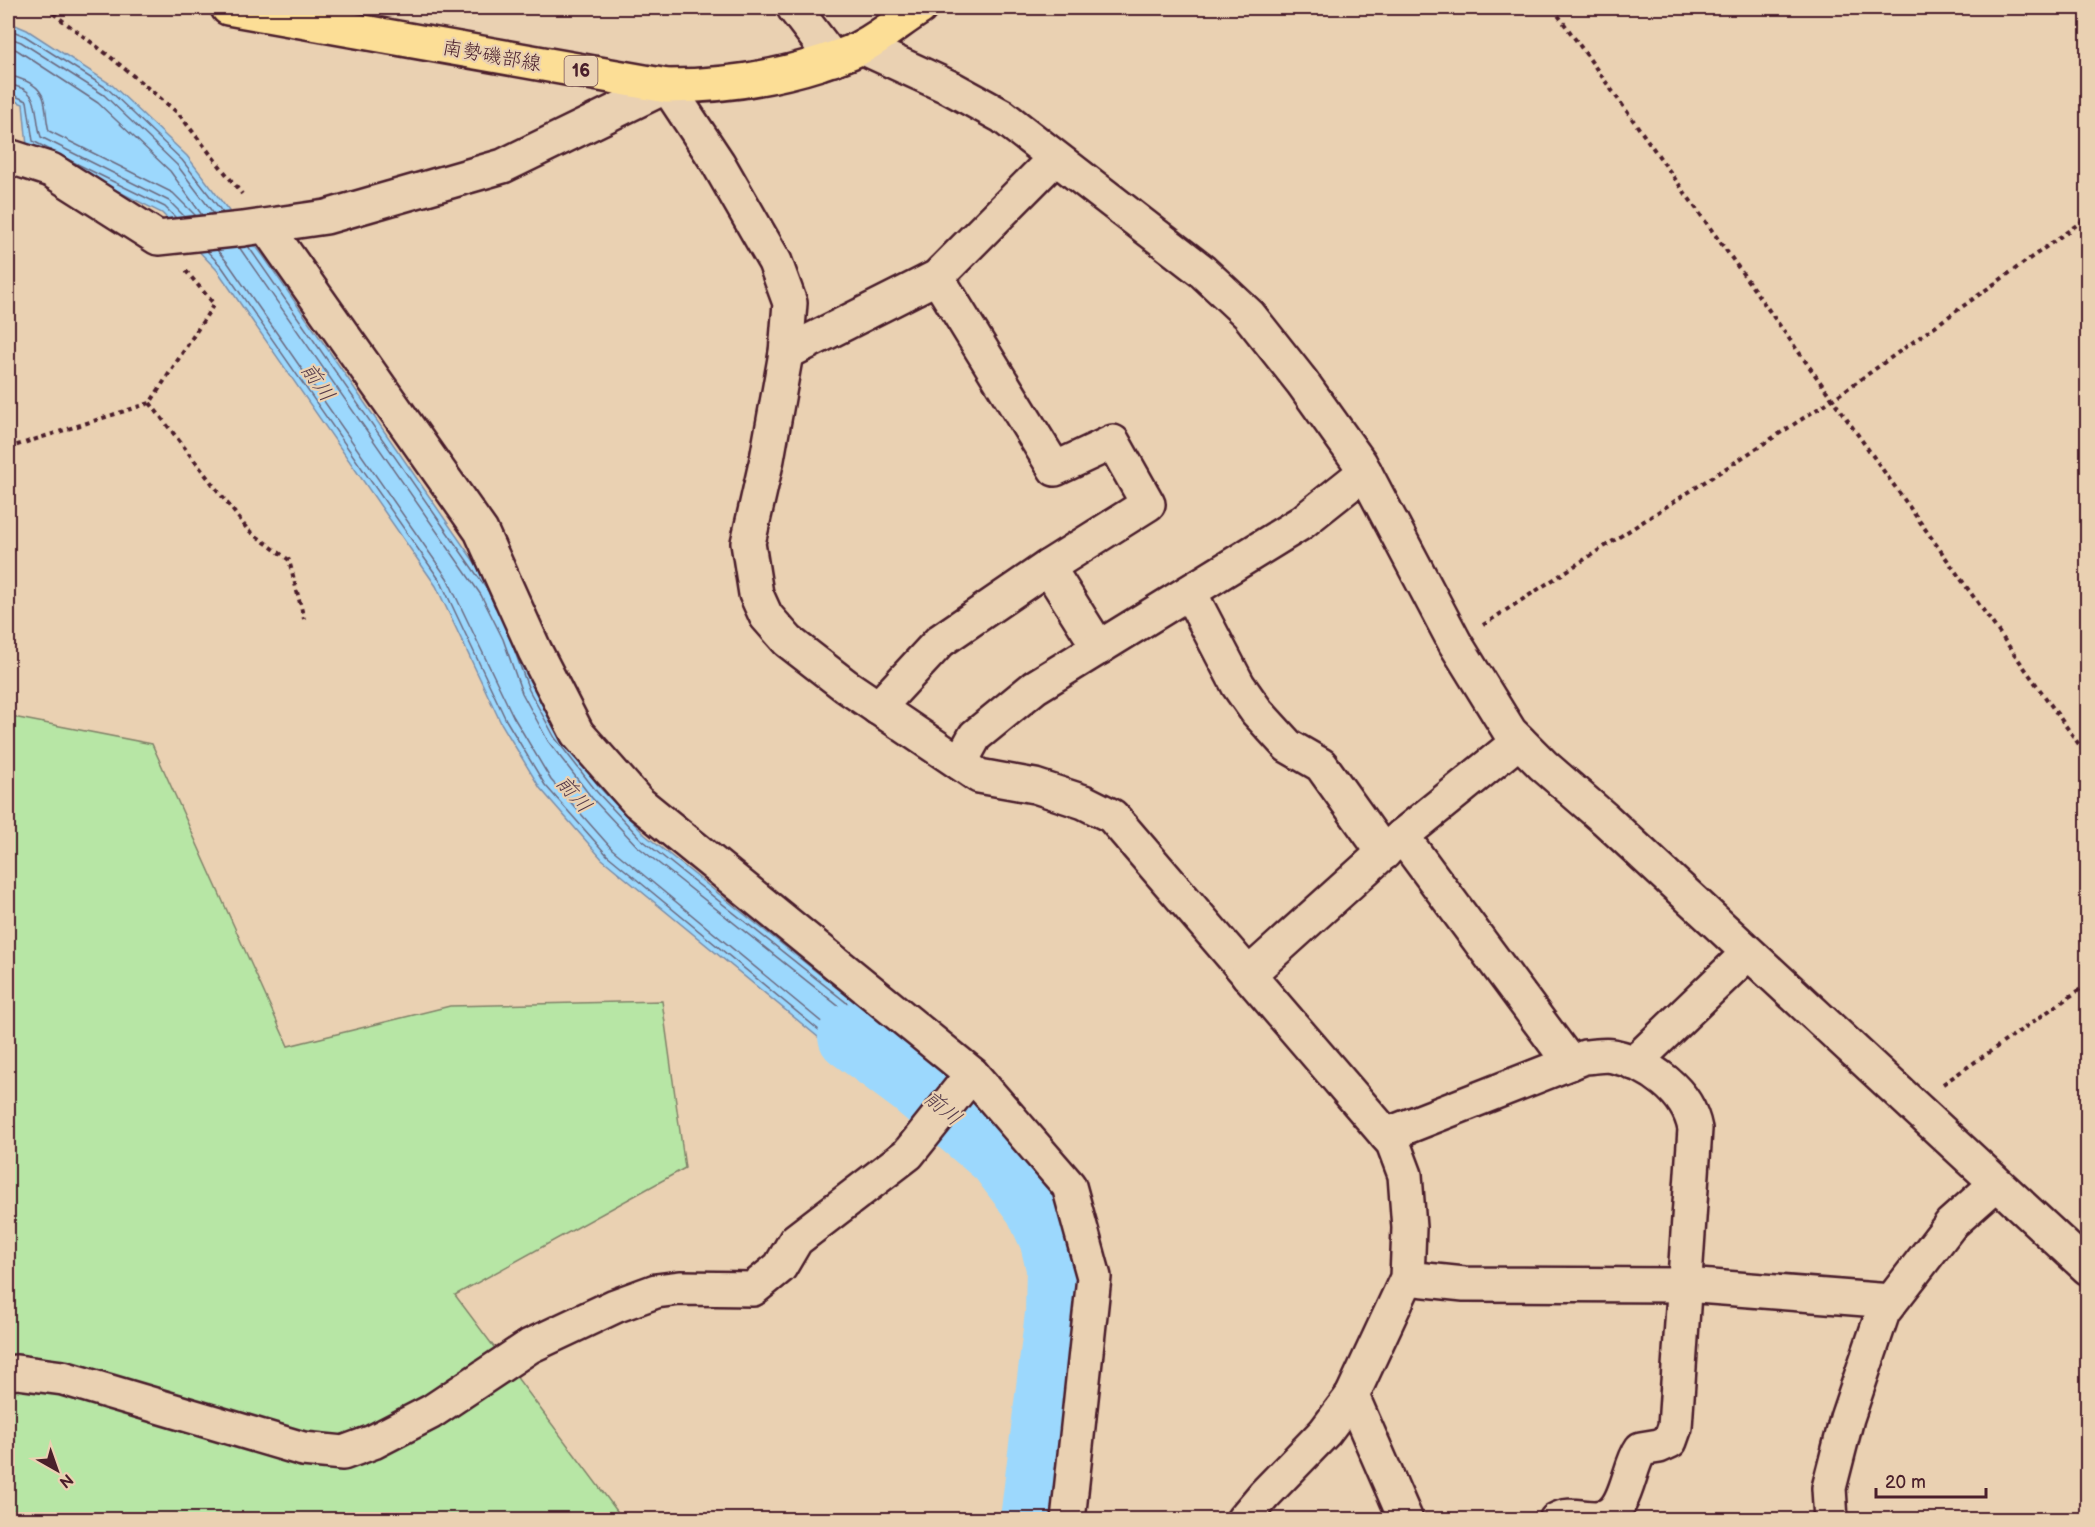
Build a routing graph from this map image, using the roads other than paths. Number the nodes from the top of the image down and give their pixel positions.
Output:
1 (228, 8) edge
2 (794, 8) edge
3 (920, 8) edge
4 (862, 47) junction
5 (832, 59) junction
6 (667, 86) junction
7 (8, 156) edge
8 (1055, 158) junction
9 (266, 225) junction
10 (937, 277) junction
11 (786, 353) junction
12 (1365, 472) junction
13 (1048, 567) junction
14 (1190, 593) junction
15 (1099, 648) junction
16 (878, 708) junction
17 (1519, 741) junction
18 (960, 763) junction
19 (1393, 844) junction
20 (1748, 953) junction
21 (1248, 975) junction
22 (1570, 1063) junction
23 (1634, 1063) junction
24 (972, 1074) junction
25 (1386, 1135) junction
26 (1996, 1184) junction
27 (2088, 1268) edge
28 (1407, 1278) junction
29 (1685, 1285) junction
30 (1891, 1301) junction
31 (8, 1373) edge
32 (1352, 1396) junction
33 (1068, 1520) edge
34 (1243, 1520) edge
35 (1406, 1520) edge
36 (1556, 1520) edge
37 (1831, 1520) edge

1 - 6 main road, 南勢磯部線 / 16
2 - 5 street
3 - 4 main road, 南勢磯部線 / 16
4 - 5 main road, 南勢磯部線 / 16
4 - 8 street
5 - 6 main road, 南勢磯部線 / 16
6 - 9 street
6 - 11 street
7 - 9 street
8 - 10 street
8 - 12 street
9 - 24 street
10 - 11 street
10 - 13 street
11 - 16 street
12 - 14 street
12 - 17 street
13 - 15 street
13 - 16 street
14 - 15 street
14 - 19 street
15 - 18 street
16 - 18 street
17 - 19 street
17 - 20 street
18 - 21 street
19 - 21 street
19 - 22 street
20 - 23 street
20 - 26 street
21 - 25 street
22 - 23 street
22 - 25 street
23 - 29 street
24 - 31 street
24 - 33 street
25 - 28 street
26 - 27 street
26 - 30 street
28 - 29 street
28 - 32 street
29 - 30 street
29 - 36 street
30 - 37 street
32 - 34 street
32 - 35 street

